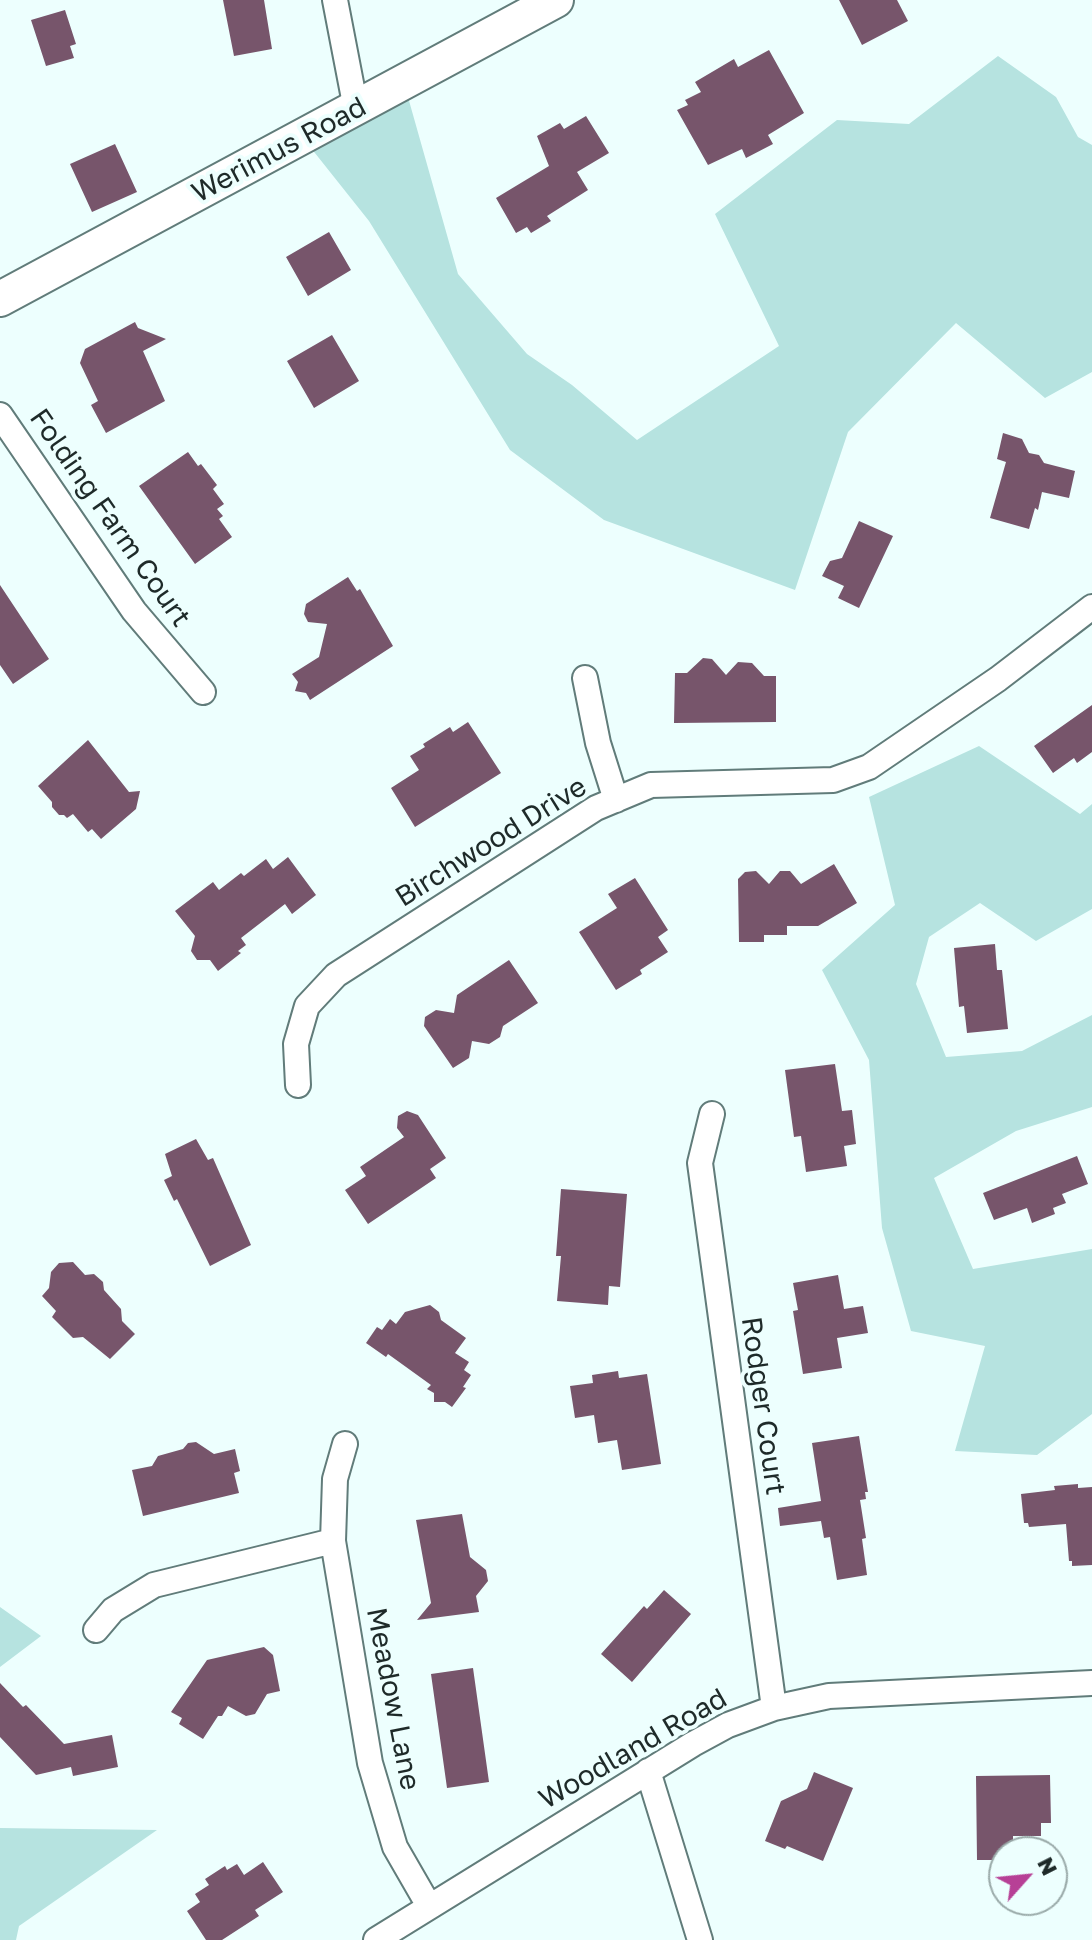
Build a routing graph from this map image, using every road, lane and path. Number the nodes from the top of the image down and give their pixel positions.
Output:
1 (335, 0) edge
2 (556, 0) edge
3 (356, 109) junction
4 (0, 299) edge
5 (0, 415) edge
6 (1092, 607) edge
7 (585, 678) dead end
8 (203, 692) dead end
9 (616, 800) junction
10 (298, 1085) dead end
11 (712, 1114) dead end
12 (345, 1444) dead end
13 (333, 1541) junction
14 (96, 1630) dead end
15 (1092, 1683) edge
16 (774, 1708) junction
17 (648, 1771) junction
18 (429, 1906) junction
19 (376, 1940) edge
20 (700, 1940) edge

1 - 3 street
2 - 3 main road, Werimus Road
3 - 4 main road, Werimus Road
5 - 8 street, Folding Farm Court
6 - 9 street, Birchwood Drive
7 - 9 street
9 - 10 street, Birchwood Drive
11 - 16 street, Rodger Court
12 - 13 street, Meadow Lane
13 - 14 street
13 - 18 street, Meadow Lane
15 - 16 street, Woodland Road
16 - 17 street, Woodland Road
17 - 18 street, Woodland Road
17 - 20 street
18 - 19 street, Woodland Road

